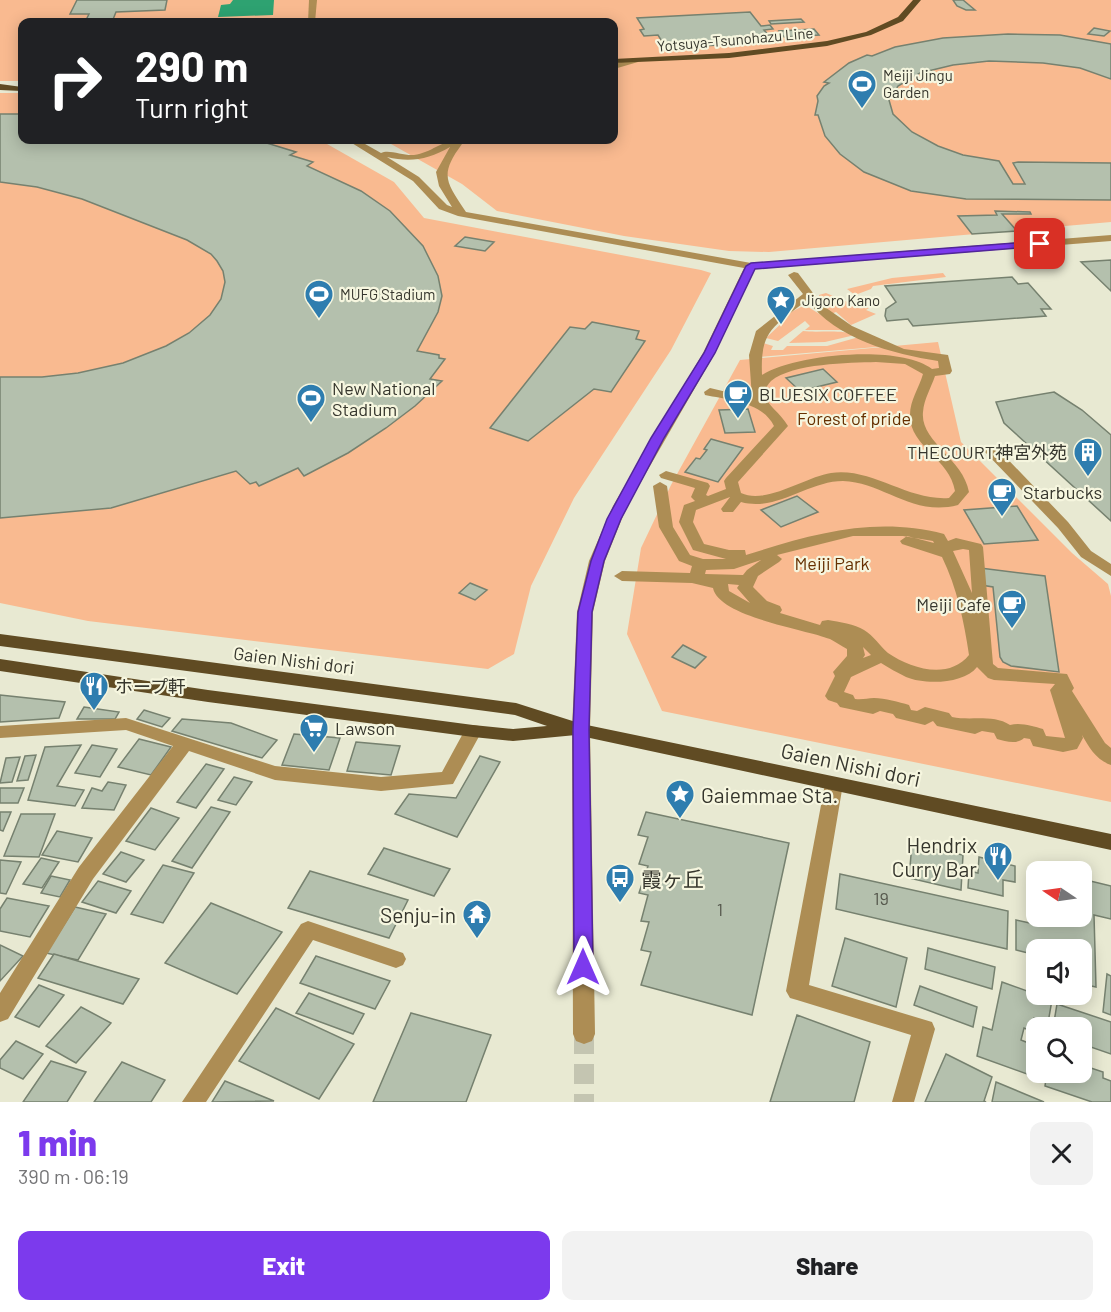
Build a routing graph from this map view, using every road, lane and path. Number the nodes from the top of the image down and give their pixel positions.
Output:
1 (313, 0) edge
2 (917, 0) edge
3 (312, 18) edge
4 (635, 60) junction
5 (618, 61) edge
6 (618, 66) edge
7 (0, 87) edge
8 (18, 88) edge
9 (359, 144) edge
10 (448, 144) edge
11 (457, 144) edge
12 (370, 150) junction
13 (462, 214) junction
14 (1111, 238) edge
15 (751, 266) junction
16 (794, 275) dead end
17 (810, 296) junction
18 (897, 355) junction
19 (929, 373) junction
20 (710, 392) dead end
21 (759, 399) junction
22 (990, 449) dead end
23 (736, 494) junction
24 (708, 500) junction
25 (728, 509) dead end
26 (759, 555) junction
27 (701, 571) junction
28 (1111, 571) edge
29 (622, 576) dead end
30 (749, 580) junction
31 (0, 640) edge
32 (882, 656) junction
33 (0, 664) edge
34 (967, 669) junction
35 (846, 673) dead end
36 (1062, 689) junction
37 (581, 730) junction
38 (472, 731) junction
39 (0, 732) edge
40 (185, 743) junction
41 (1111, 758) edge
42 (834, 783) junction
43 (1111, 842) edge
44 (396, 959) dead end
45 (0, 1012) edge
46 (584, 1034) tunnel mouth
47 (193, 1102) edge
48 (903, 1102) edge

1 - 3 street
2 - 4 main road, Yotsuya-Tsunohazu Line
4 - 5 main road, Yotsuya-Tsunohazu Line
4 - 6 street
7 - 8 main road
9 - 12 street
10 - 12 street
11 - 13 street
12 - 13 street
13 - 15 street
14 - 15 street
15 - 37 street
16 - 17 street
17 - 18 street
17 - 21 street
18 - 19 street
18 - 19 street
18 - 21 street
19 - 23 street
20 - 21 street
21 - 23 street
22 - 28 street
23 - 24 street
23 - 25 street
24 - 26 street
24 - 27 street
26 - 27 street
26 - 30 street
26 - 34 street
26 - 36 street
27 - 29 street
27 - 30 street
27 - 36 street
30 - 32 street
31 - 37 main road, Gaien Nishi dori
32 - 34 street
32 - 35 street
33 - 38 main road, Gaien Nishi dori
34 - 36 street
36 - 41 street
37 - 38 main road, Gaien Nishi dori
37 - 42 main road, Gaien Nishi dori
37 - 46 street
38 - 40 street
39 - 40 street
40 - 45 street
42 - 43 main road, Gaien Nishi dori
42 - 48 street
44 - 47 street

